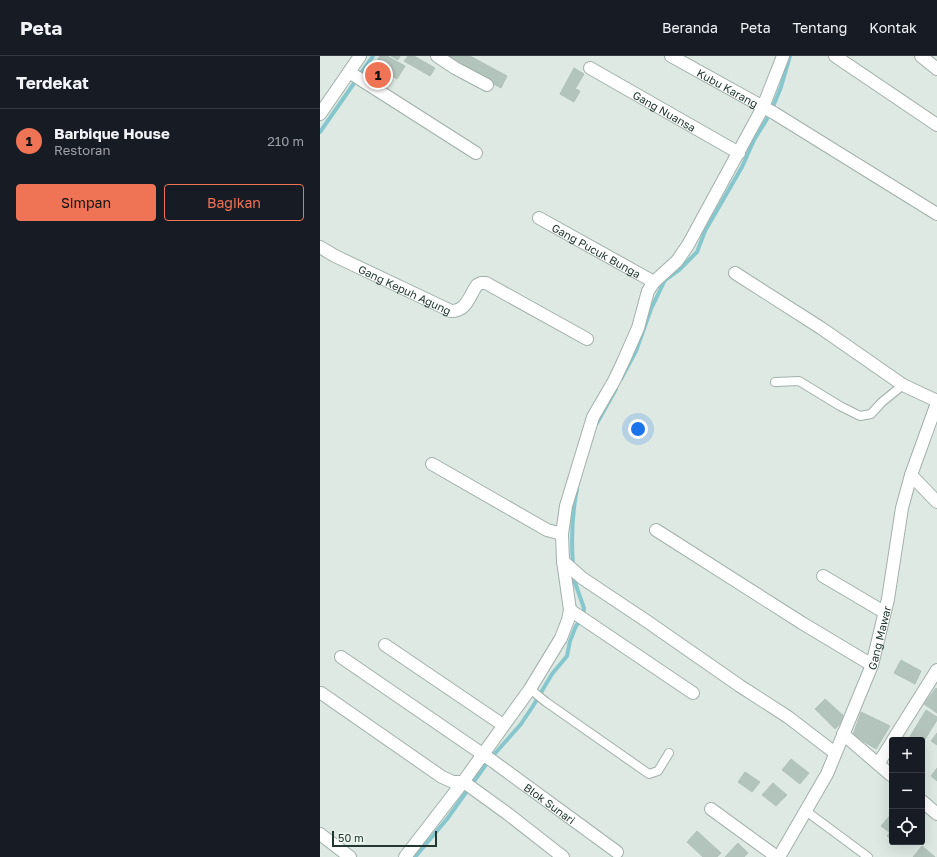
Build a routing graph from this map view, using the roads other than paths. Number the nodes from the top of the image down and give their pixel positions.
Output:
1 (360, 56) edge
2 (437, 56) edge
3 (672, 56) edge
4 (835, 56) edge
5 (921, 56) edge
6 (779, 58) edge
7 (590, 68) dead end
8 (937, 69) edge
9 (352, 73) junction
10 (487, 86) dead end
11 (768, 110) junction
12 (320, 114) edge
13 (937, 125) edge
14 (476, 152) dead end
15 (739, 153) junction
16 (937, 214) edge
17 (539, 218) dead end
18 (320, 247) edge
19 (735, 273) dead end
20 (654, 282) junction
21 (587, 339) dead end
22 (775, 382) dead end
23 (903, 385) junction
24 (937, 402) edge
25 (432, 464) dead end
26 (911, 475) junction
27 (937, 502) edge
28 (656, 530) dead end
29 (562, 534) junction
30 (571, 569) junction
31 (823, 576) dead end
32 (884, 612) junction
33 (578, 616) junction
34 (385, 645) dead end
35 (341, 657) dead end
36 (872, 666) junction
37 (937, 670) edge
38 (533, 691) junction
39 (321, 693) edge
40 (693, 693) dead end
41 (503, 726) junction
42 (843, 734) junction
43 (895, 737) edge
44 (889, 747) edge
45 (669, 753) dead end
46 (836, 753) junction
47 (488, 758) junction
48 (878, 764) junction
49 (889, 773) edge
50 (468, 785) junction
51 (925, 804) edge
52 (711, 809) dead end
53 (806, 811) junction
54 (937, 814) edge
55 (320, 834) edge
56 (617, 852) dead end
57 (350, 857) edge
58 (405, 857) edge
59 (563, 857) edge
60 (778, 857) edge
61 (868, 857) edge

1 - 9 street
2 - 10 street
3 - 11 street, Kubu Karang
4 - 13 street
5 - 8 street
6 - 11 street
7 - 15 street, Gang Nuansa
9 - 12 street
9 - 14 street
11 - 15 street
11 - 16 street, Kubu Karang
15 - 20 street
17 - 20 street, Gang Pucuk Bunga
18 - 21 street, Gang Kepuh Agung
19 - 23 street
20 - 29 street
22 - 23 lane
23 - 24 street
24 - 26 street, Gang Mawar
25 - 29 street
26 - 27 street
26 - 32 street, Gang Mawar
28 - 36 street
29 - 30 street
30 - 33 street
30 - 46 street
31 - 32 street
32 - 36 street, Gang Mawar
33 - 38 street
33 - 40 street
34 - 41 street
35 - 47 street, Blok Sunari
36 - 42 street, Gang Mawar
37 - 43 street
38 - 41 street
38 - 45 lane
39 - 50 street
41 - 47 street
42 - 46 street, Gang Mawar
42 - 48 street
44 - 48 street
46 - 53 street, Gang Mawar
47 - 50 street
47 - 56 street, Blok Sunari
48 - 49 street
50 - 58 street
50 - 59 street
51 - 54 street
52 - 60 street
53 - 60 street, Gang Mawar
53 - 61 lane
55 - 57 street

